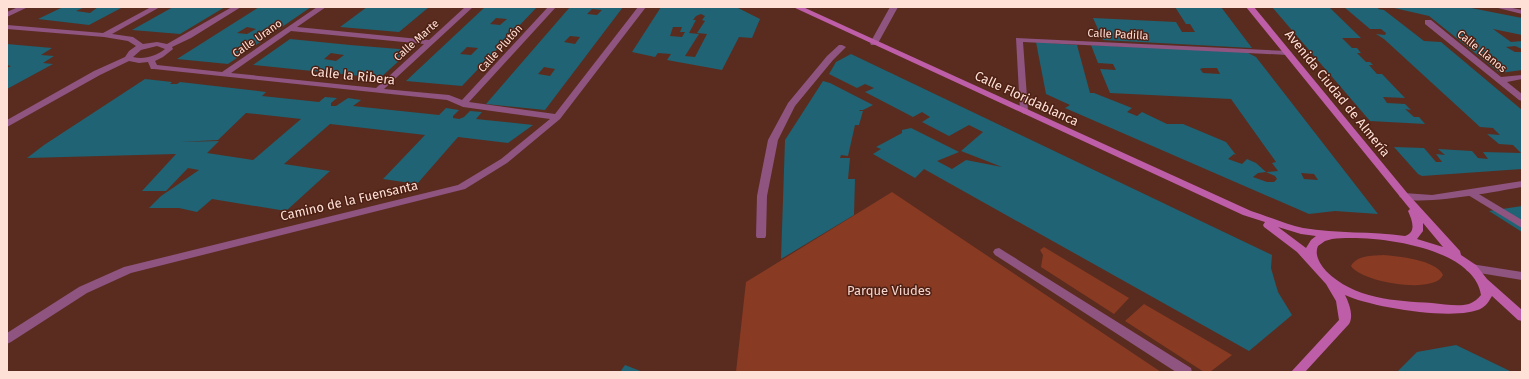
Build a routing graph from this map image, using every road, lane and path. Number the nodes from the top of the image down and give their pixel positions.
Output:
1 (24, 7) edge
2 (156, 7) edge
3 (237, 7) edge
4 (322, 7) edge
5 (469, 7) edge
6 (552, 7) edge
7 (642, 7) edge
8 (796, 7) edge
9 (894, 7) edge
10 (1250, 7) edge
11 (1498, 7) edge
12 (1522, 12) edge
13 (7, 15) edge
14 (1428, 22) dead end
15 (7, 27) edge
16 (289, 29) junction
17 (104, 36) junction
18 (430, 42) junction
19 (874, 43) junction
20 (143, 46) junction
21 (168, 46) junction
22 (842, 47) dead end
23 (1288, 53) junction
24 (129, 58) junction
25 (150, 59) junction
26 (224, 74) junction
27 (1522, 77) edge
28 (1500, 80) junction
29 (378, 90) junction
30 (1522, 98) edge
31 (464, 104) junction
32 (1024, 111) junction
33 (557, 117) junction
34 (7, 124) edge
35 (1522, 184) edge
36 (1472, 193) junction
37 (1404, 196) junction
38 (1247, 213) junction
39 (1522, 225) edge
40 (1336, 235) junction
41 (761, 236) dead end
42 (1407, 239) junction
43 (999, 252) dead end
44 (1313, 261) junction
45 (1467, 264) junction
46 (1522, 276) edge
47 (1329, 279) junction
48 (1483, 282) junction
49 (1522, 317) edge
50 (7, 338) edge
51 (1186, 372) edge
52 (1297, 372) edge

1 - 13 street
2 - 17 street
3 - 21 street
4 - 16 street, Calle Urano
5 - 18 street, Calle Marte
6 - 31 street, Calle Plutón
7 - 33 street, Camino de la Fuensanta
8 - 19 main road, Calle Floridablanca
9 - 19 street
10 - 23 main road, Avenida Ciudad de Almería
11 - 12 street
14 - 28 street, Calle Llanos
15 - 17 street
16 - 18 street
16 - 26 street, Calle Urano
17 - 20 street
18 - 29 street, Calle Marte
19 - 32 main road, Calle Floridablanca
20 - 21 street
20 - 24 street
21 - 25 street
22 - 41 street
23 - 32 street, Calle Padilla
23 - 37 main road, Avenida Ciudad de Almería
24 - 25 street
24 - 34 street
25 - 26 street, Calle la Ribera
26 - 29 street, Calle la Ribera
27 - 28 street
28 - 30 street, Calle Llanos
29 - 31 street, Calle la Ribera
31 - 33 street, Calle la Ribera
32 - 38 main road, Calle Floridablanca
33 - 50 street, Camino de la Fuensanta
35 - 36 street
36 - 37 street
36 - 39 street
37 - 42 main road, Avenida Ciudad de Almería
37 - 45 main road, Avenida Ciudad de Almería
38 - 40 main road, Calle Floridablanca
38 - 44 main road, Calle Floridablanca
40 - 42 main road, Calle Floridablanca
40 - 44 main road
42 - 45 main road, Calle Floridablanca
43 - 51 street
44 - 47 main road, Calle Floridablanca
45 - 46 street
45 - 48 main road, Avenida Ciudad de Almería
47 - 48 main road
47 - 52 main road
48 - 49 main road

